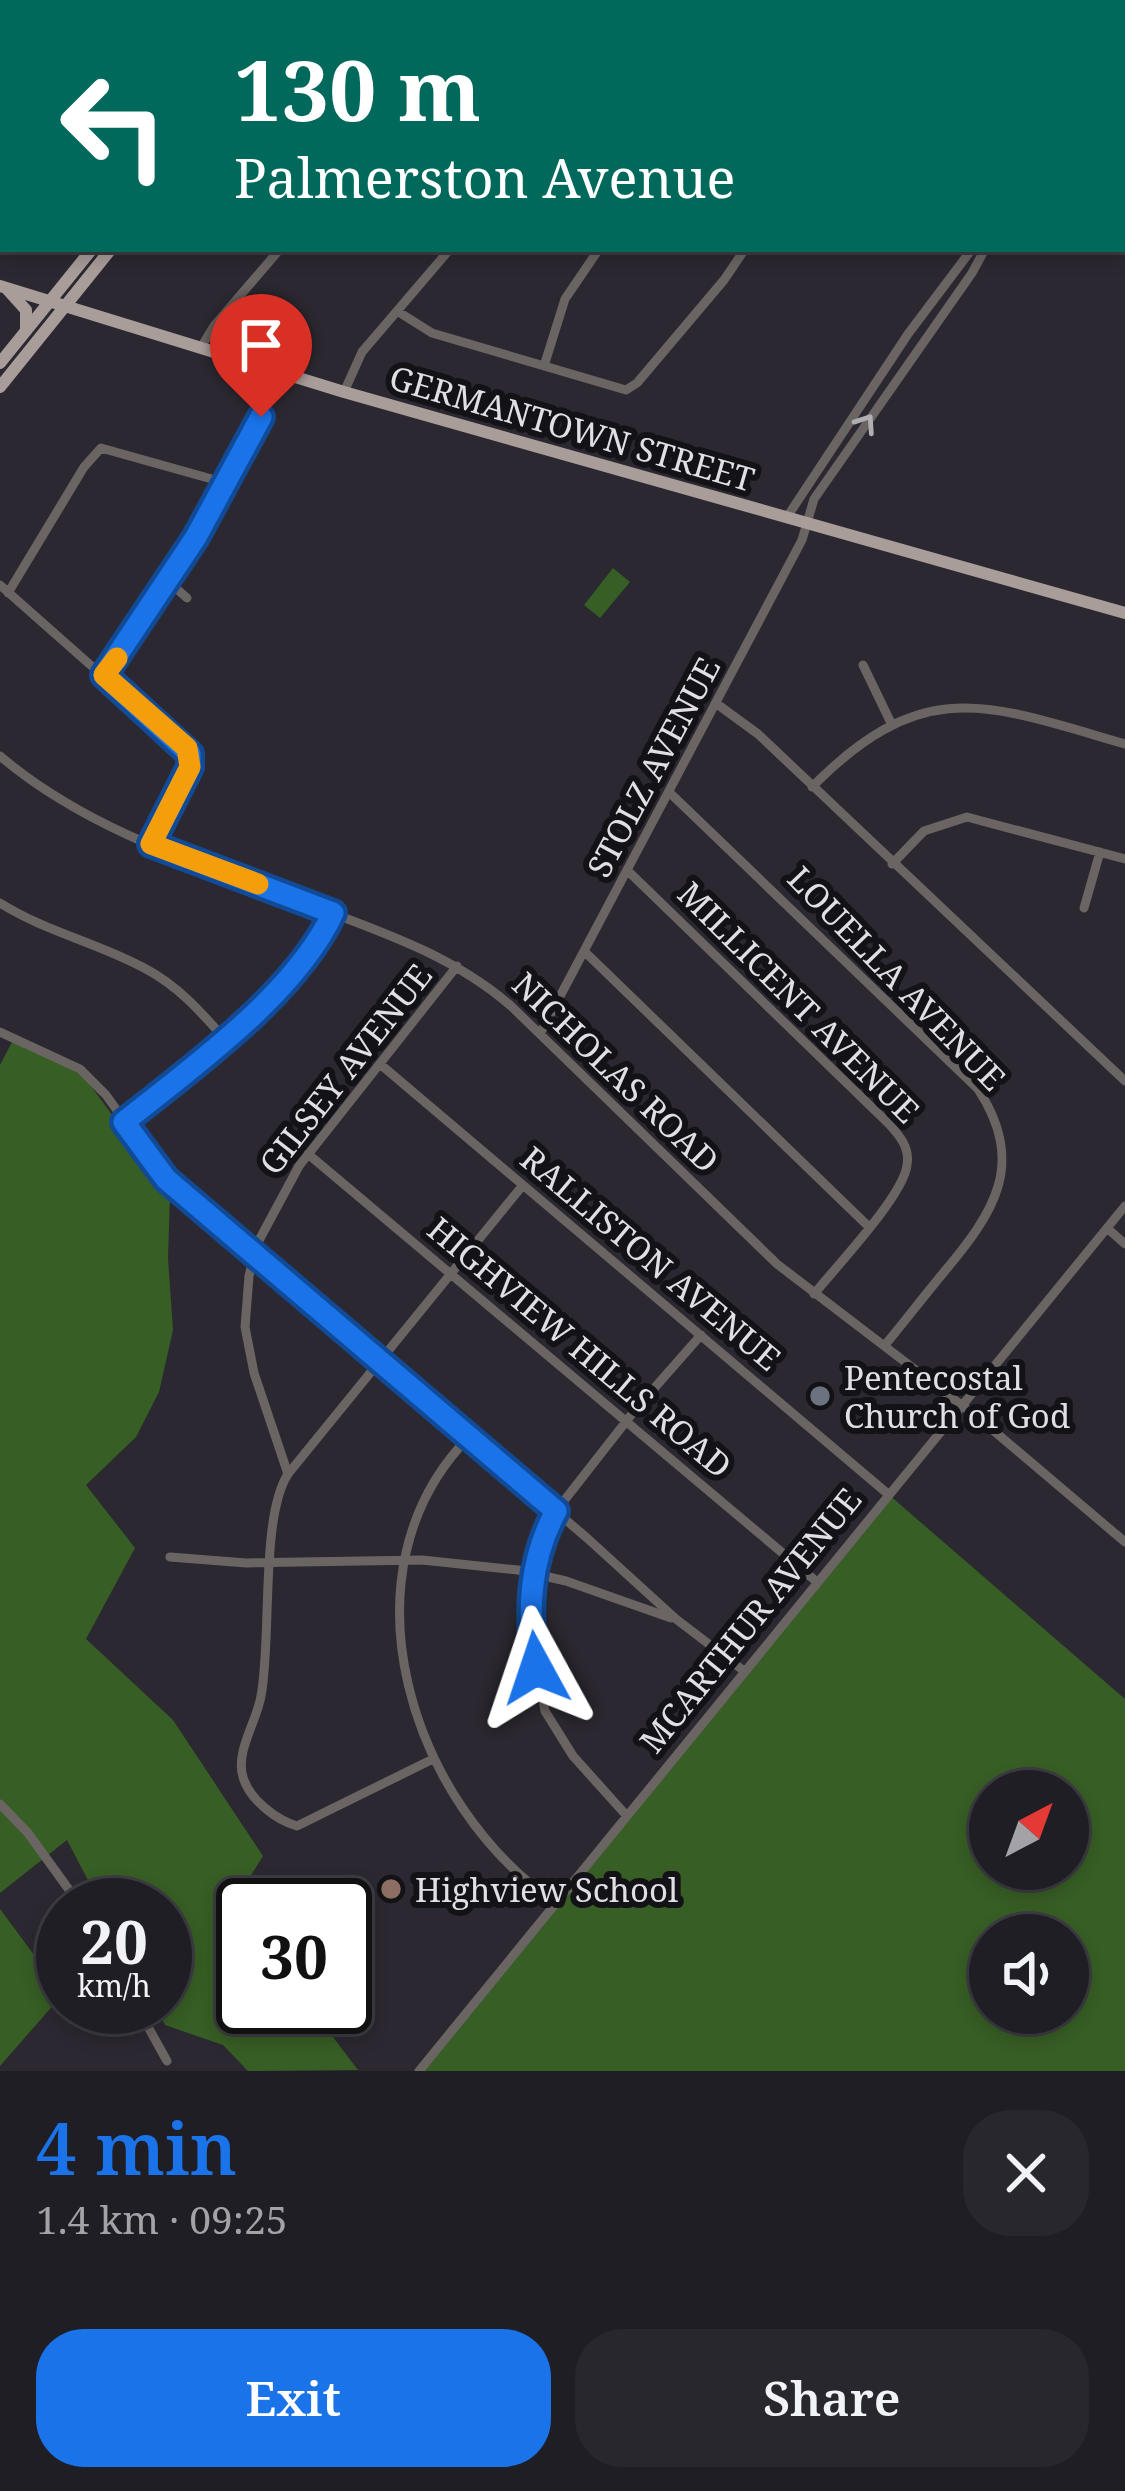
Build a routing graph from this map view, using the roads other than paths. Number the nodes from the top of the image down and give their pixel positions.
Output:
1 (90, 252) edge
2 (109, 252) edge
3 (277, 252) edge
4 (447, 252) edge
5 (597, 252) edge
6 (743, 252) edge
7 (970, 252) edge
8 (983, 252) edge
9 (84, 283) junction
10 (3, 287) edge
11 (50, 301) junction
12 (65, 306) junction
13 (397, 310) junction
14 (106, 321) junction
15 (26, 332) junction
16 (200, 350) junction
17 (0, 363) edge
18 (544, 366) junction
19 (283, 374) junction
20 (0, 387) edge
21 (344, 392) junction
22 (226, 483) junction
23 (787, 517) junction
24 (810, 524) junction
25 (169, 583) junction
26 (4, 589) edge
27 (187, 598) dead end
28 (1125, 613) edge
29 (863, 665) dead end
30 (104, 675) junction
31 (717, 704) junction
32 (891, 724) junction
33 (1125, 744) edge
34 (0, 757) edge
35 (812, 787) junction
36 (670, 793) junction
37 (151, 844) junction
38 (1100, 852) junction
39 (1125, 859) edge
40 (892, 864) junction
41 (628, 871) junction
42 (0, 903) edge
43 (1084, 908) dead end
44 (333, 913) junction
45 (585, 952) junction
46 (457, 966) junction
47 (0, 1032) edge
48 (540, 1034) junction
49 (224, 1038) junction
50 (380, 1064) junction
51 (1125, 1082) edge
52 (124, 1122) junction
53 (308, 1154) junction
54 (523, 1185) junction
55 (1125, 1206) edge
56 (868, 1226) junction
57 (1106, 1228) junction
58 (1125, 1244) edge
59 (255, 1254) junction
60 (451, 1273) junction
61 (814, 1294) junction
62 (701, 1336) junction
63 (885, 1345) junction
64 (379, 1361) junction
65 (961, 1406) junction
66 (626, 1422) junction
67 (469, 1438) junction
68 (288, 1474) junction
69 (888, 1493) junction
70 (556, 1511) junction
71 (1125, 1542) edge
72 (170, 1557) dead end
73 (405, 1559) junction
74 (270, 1562) junction
75 (533, 1573) junction
76 (817, 1582) junction
77 (676, 1619) junction
78 (744, 1671) junction
79 (433, 1760) junction
80 (0, 1804) edge
81 (626, 1816) junction
82 (60, 1878) edge
83 (556, 1903) junction
84 (152, 2034) edge
85 (167, 2061) dead end
86 (419, 2071) edge

1 - 11 main road
2 - 9 main road
3 - 16 street
4 - 13 street
5 - 18 street
6 - 18 street
7 - 23 street
24 -> 8 street, STOLZ AVENUE
9 - 12 main road
9 - 14 main road
10 - 11 main road, GERMANTOWN STREET
10 - 15 main road
11 - 12 main road, GERMANTOWN STREET
11 - 15 main road
12 - 14 main road, GERMANTOWN STREET
12 - 20 main road
13 - 18 street
13 - 21 street
14 - 16 main road, GERMANTOWN STREET
15 - 17 main road
16 - 19 main road, GERMANTOWN STREET
19 - 21 main road, GERMANTOWN STREET
19 - 22 street
21 - 23 main road, GERMANTOWN STREET
22 - 25 street
22 - 26 street
23 - 24 main road, GERMANTOWN STREET
24 - 28 main road, GERMANTOWN STREET
24 - 31 street, STOLZ AVENUE
25 - 27 street
25 - 30 street
26 - 30 street
29 - 32 street
30 - 37 street
31 - 35 street
31 - 36 street, STOLZ AVENUE
32 - 33 street
32 - 35 street
34 - 37 street, NICHOLAS ROAD
35 - 40 street
36 - 41 street, STOLZ AVENUE
36 - 63 street, LOUELLA AVENUE
37 - 44 street, NICHOLAS ROAD
38 - 39 street
38 - 40 street
38 - 43 street
40 - 51 street
41 - 45 street, STOLZ AVENUE
41 - 56 street, MILLICENT AVENUE
42 - 49 street
44 - 46 street, NICHOLAS ROAD
44 - 49 street
45 - 48 street, STOLZ AVENUE
45 - 56 street
46 - 48 street, NICHOLAS ROAD
46 - 50 street, GILSEY AVENUE
47 - 52 street
48 - 61 street, NICHOLAS ROAD
49 - 52 street
50 - 53 street, GILSEY AVENUE
50 - 54 street, RALLISTON AVENUE
52 - 59 street
53 - 59 street, GILSEY AVENUE
53 - 60 street, HIGHVIEW HILLS ROAD
54 - 60 street
54 - 62 street, RALLISTON AVENUE
55 - 57 street, MCARTHUR AVENUE
56 - 61 street, MILLICENT AVENUE
57 - 58 street
57 - 65 street, MCARTHUR AVENUE
59 - 64 street
59 - 68 street, GILSEY AVENUE
60 - 64 street
60 - 66 street, HIGHVIEW HILLS ROAD
61 - 63 street, NICHOLAS ROAD
62 - 66 street
62 - 69 street, RALLISTON AVENUE
63 - 65 street, NICHOLAS ROAD
64 - 67 street
64 - 68 street
65 - 69 street, MCARTHUR AVENUE
65 - 71 street, NICHOLAS ROAD
66 - 70 street
66 - 76 street, HIGHVIEW HILLS ROAD
67 - 70 street
67 - 73 street
68 - 74 street
69 - 76 street, MCARTHUR AVENUE
70 - 75 street
70 - 77 street
72 - 74 street
73 - 74 street
73 - 75 street
73 - 79 street
74 - 79 street
75 - 77 street
75 - 81 street
76 - 78 street, MCARTHUR AVENUE
77 - 78 street
78 - 81 street, MCARTHUR AVENUE
79 - 83 street
80 - 82 street
81 - 83 street, MCARTHUR AVENUE
83 - 86 street, MCARTHUR AVENUE
84 - 85 street

